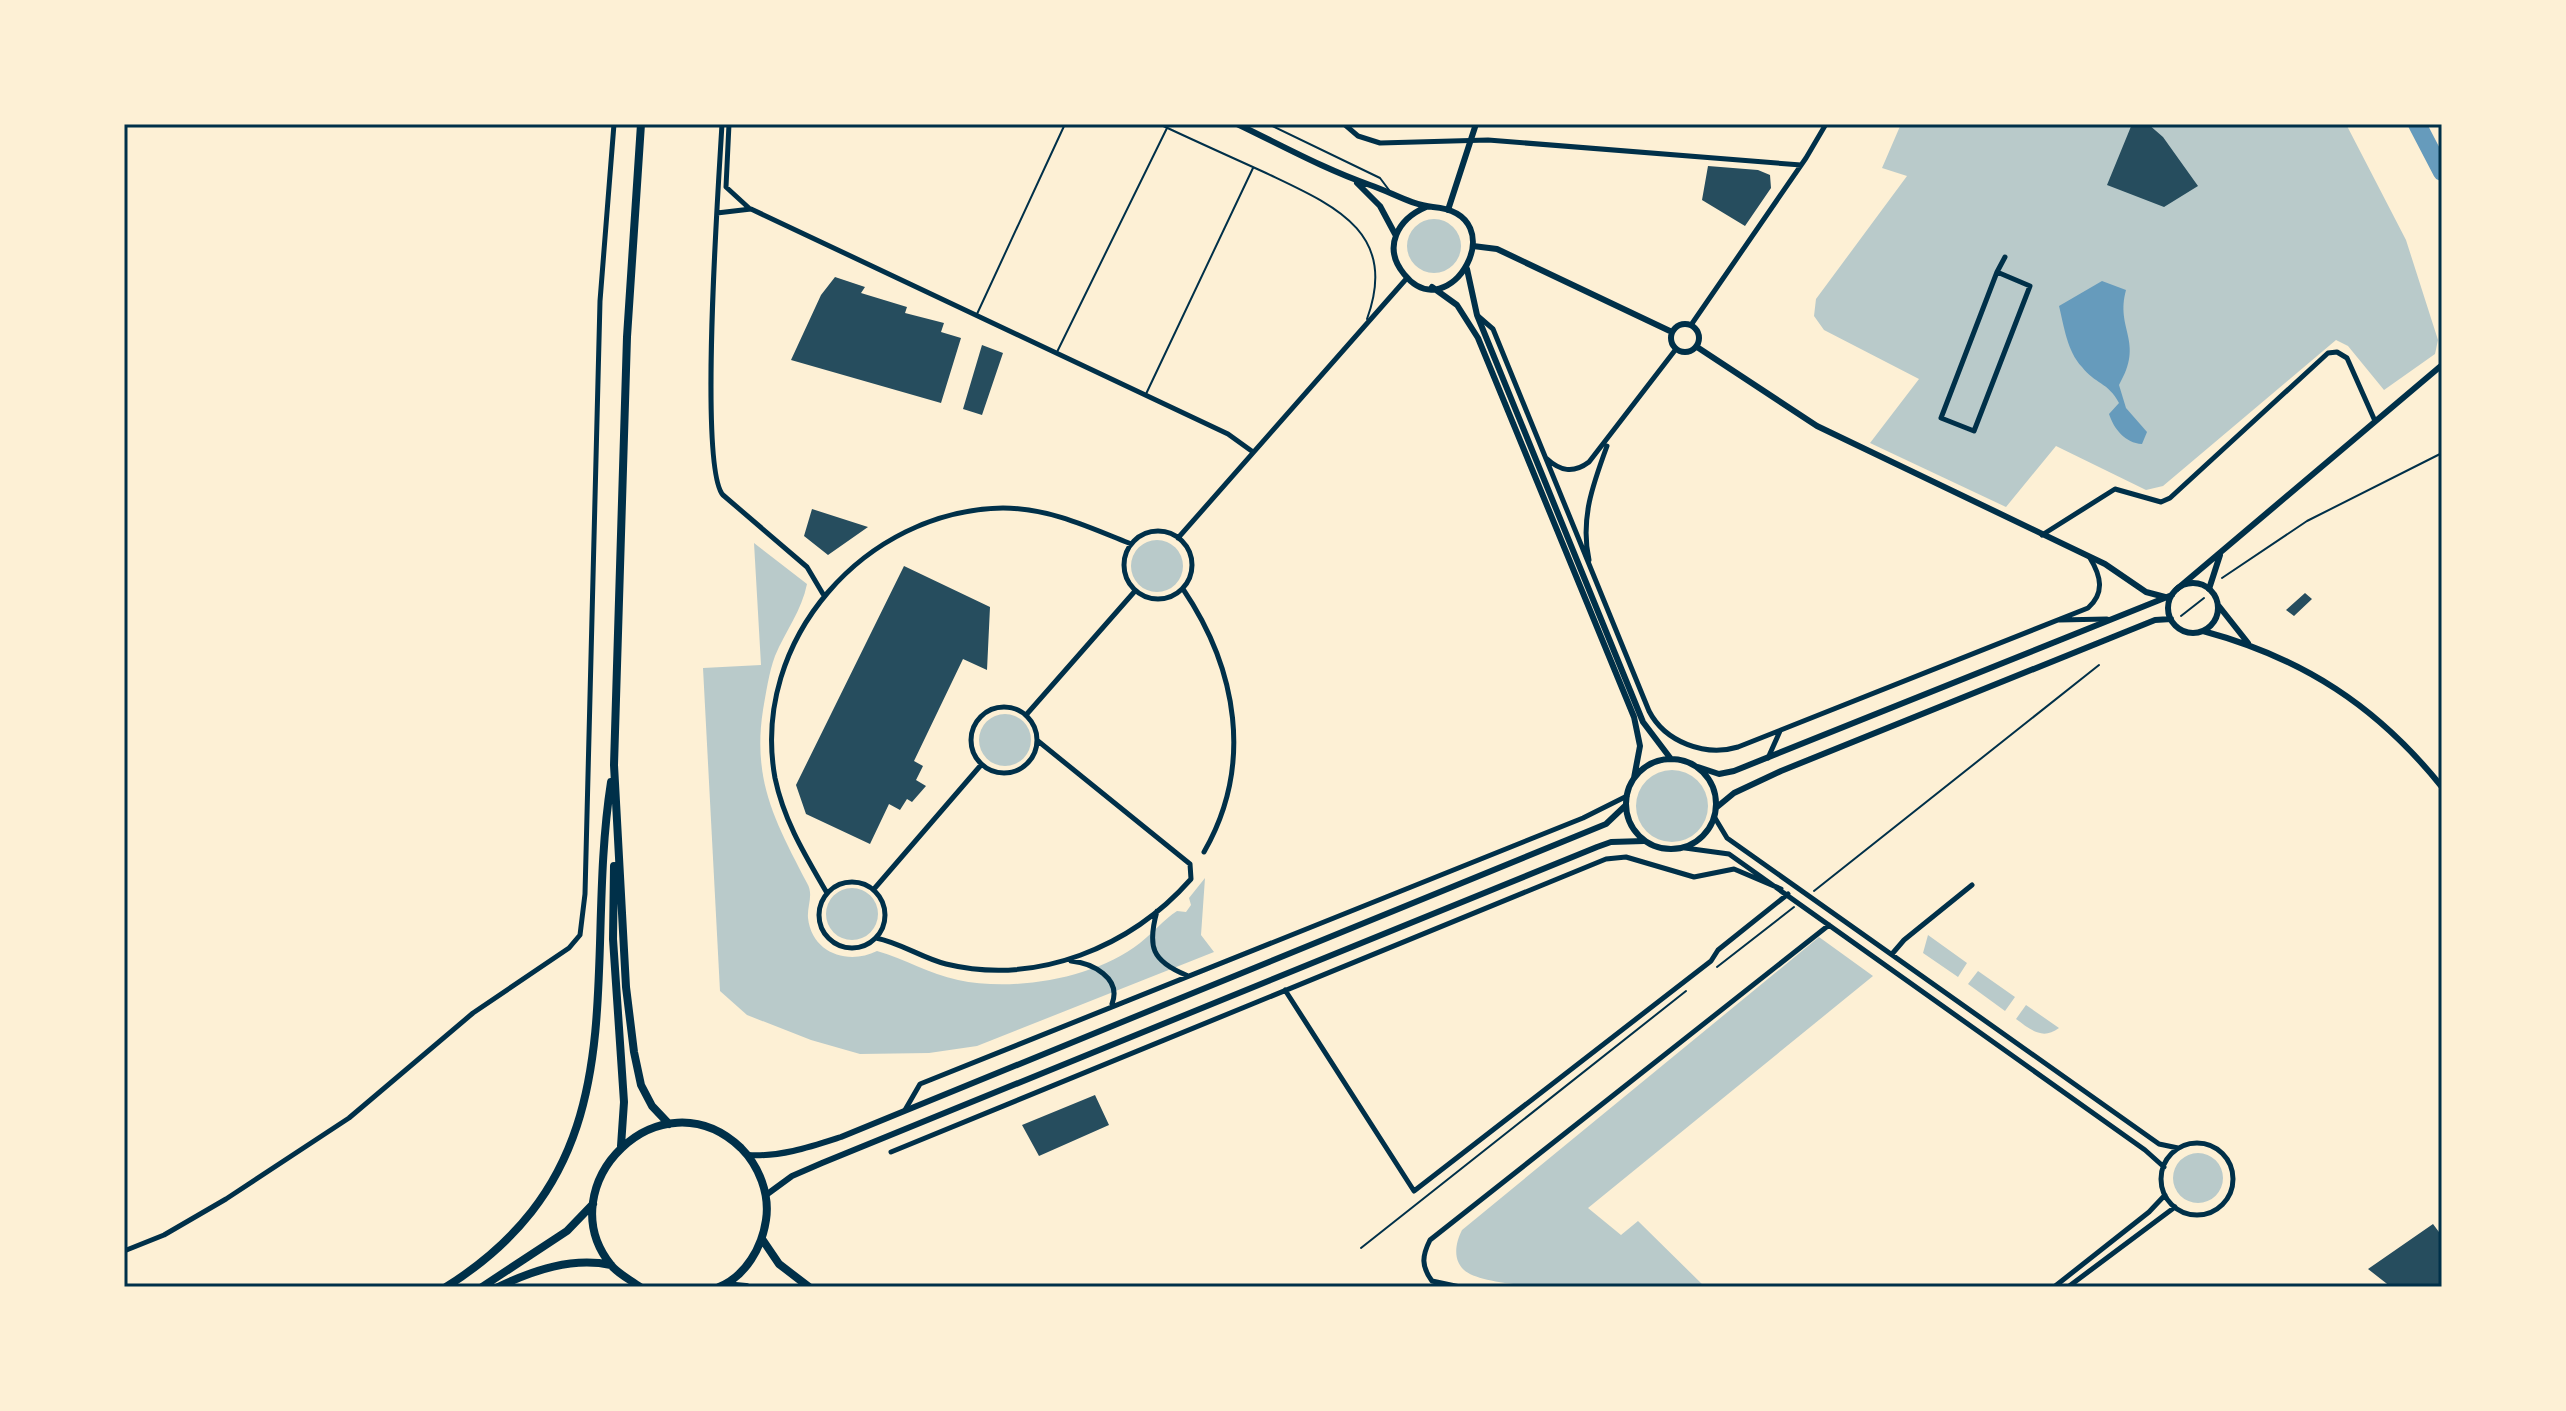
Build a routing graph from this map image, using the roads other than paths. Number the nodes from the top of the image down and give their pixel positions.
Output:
1 (614, 124) edge
2 (641, 124) edge
3 (722, 124) edge
4 (729, 124) edge
5 (1065, 124) edge
6 (1159, 124) edge
7 (1237, 124) edge
8 (1268, 124) edge
9 (1476, 124) edge
10 (1826, 124) edge
11 (1345, 125) edge
12 (1167, 128) junction
13 (1471, 141) junction
14 (1801, 165) junction
15 (1253, 167) junction
16 (1355, 181) junction
17 (1392, 194) junction
18 (1426, 207) junction
19 (751, 209) junction
20 (1448, 210) junction
21 (717, 213) junction
22 (1395, 234) junction
23 (1473, 246) junction
24 (2005, 257) dead end
25 (1467, 269) junction
26 (1997, 272) junction
27 (1407, 278) junction
28 (1432, 287) junction
29 (976, 315) junction
30 (1477, 315) junction
31 (1691, 325) junction
32 (1364, 329) junction
33 (1672, 332) junction
34 (1697, 347) junction
35 (1676, 349) junction
36 (1057, 353) junction
37 (2442, 365) edge
38 (1145, 396) junction
39 (2378, 419) junction
40 (1608, 441) junction
41 (1253, 452) junction
42 (1545, 457) junction
43 (2041, 536) junction
44 (1178, 538) junction
45 (1131, 544) junction
46 (2224, 549) junction
47 (2090, 558) junction
48 (1592, 573) junction
49 (1183, 589) junction
50 (2209, 589) junction
51 (1135, 591) junction
52 (2171, 594) junction
53 (823, 595) junction
54 (2218, 604) junction
55 (2107, 619) junction
56 (2171, 619) junction
57 (2058, 620) junction
58 (2203, 631) junction
59 (2248, 643) junction
60 (1026, 715) junction
61 (1780, 730) junction
62 (1038, 741) junction
63 (1768, 758) junction
64 (1671, 759) junction
65 (614, 765) junction
66 (981, 765) junction
67 (1698, 767) junction
68 (1634, 778) junction
69 (2442, 787) edge
70 (1627, 796) junction
71 (615, 797) junction
72 (1626, 805) junction
73 (1717, 807) junction
74 (1715, 818) junction
75 (1644, 841) junction
76 (1685, 848) junction
77 (1204, 852) dead end
78 (1972, 885) dead end
79 (874, 889) junction
80 (1781, 889) junction
81 (827, 893) junction
82 (1788, 894) junction
83 (1157, 911) junction
84 (1829, 925) junction
85 (876, 938) junction
86 (1892, 954) junction
87 (1070, 961) junction
88 (1187, 976) junction
89 (1285, 990) junction
90 (1112, 1004) junction
91 (905, 1110) junction
92 (669, 1124) junction
93 (621, 1146) junction
94 (2178, 1148) junction
95 (891, 1152) dead end
96 (748, 1155) junction
97 (2164, 1167) junction
98 (766, 1195) junction
99 (2165, 1195) junction
100 (594, 1203) junction
101 (2175, 1207) junction
102 (762, 1239) junction
103 (124, 1251) edge
104 (611, 1265) junction
105 (722, 1286) edge
106 (446, 1287) edge
107 (482, 1287) edge
108 (498, 1287) edge
109 (640, 1287) edge
110 (746, 1287) edge
111 (809, 1287) edge
112 (1460, 1287) edge
113 (2054, 1287) edge
114 (2068, 1287) edge

1 - 103 street
2 - 65 highway
3 - 21 street
4 - 19 street
5 - 29 lane
6 - 12 lane
7 - 16 main road
8 - 17 lane
9 - 13 main road
10 - 14 street
11 - 13 street
12 - 15 lane
12 - 36 lane
13 - 14 street
13 - 20 main road
14 - 31 street
15 - 32 lane
15 - 38 lane
16 - 17 main road
16 - 22 main road
17 - 18 main road
18 - 20 main road
18 - 22 main road
19 - 21 street
19 - 29 street
20 - 23 main road
21 - 53 street
22 - 27 main road
23 - 25 main road
23 - 33 main road
24 - 26 street
25 - 28 main road
25 - 30 main road
26 - 26 street
27 - 28 main road
27 - 32 street
28 - 68 main road
29 - 36 street
30 - 42 street
30 - 64 main road
31 - 33 main road
31 - 34 main road
32 - 41 street
33 - 35 main road
34 - 35 main road
34 - 43 main road
35 - 40 street
36 - 38 street
37 - 39 main road
38 - 41 street
39 - 43 street
39 - 46 main road
40 - 42 street
40 - 48 street
41 - 44 street
42 - 48 street
43 - 47 main road
44 - 45 street
44 - 49 street
45 - 51 street
45 - 53 street
46 - 50 main road
46 - 52 main road
47 - 52 main road
47 - 57 street
48 - 61 street
49 - 51 street
49 - 77 street
50 - 52 main road
50 - 54 main road
51 - 60 street
52 - 55 main road
52 - 56 main road
53 - 81 street
54 - 58 main road
54 - 59 main road
55 - 57 street
55 - 63 main road
56 - 58 main road
56 - 73 main road
57 - 61 street
58 - 59 main road
59 - 69 main road
60 - 62 street
60 - 66 street
61 - 63 street
62 - 66 street
62 - 83 street
63 - 67 main road
64 - 67 main road
64 - 68 main road
65 - 71 highway
65 - 106 highway
66 - 79 street
67 - 73 main road
68 - 70 main road
70 - 72 main road
70 - 88 street
71 - 92 highway
71 - 93 highway
72 - 75 main road
72 - 91 main road
73 - 74 main road
74 - 76 main road
74 - 86 street
75 - 76 main road
75 - 98 main road
76 - 80 street
78 - 86 street
79 - 81 street
79 - 85 street
80 - 82 street
80 - 89 street
81 - 85 street
82 - 84 street
82 - 89 street
83 - 87 street
83 - 88 street
84 - 97 street
84 - 112 street
85 - 87 street
86 - 94 street
87 - 90 street
88 - 90 street
89 - 95 street
90 - 91 street
91 - 96 main road
92 - 93 highway
92 - 96 highway
93 - 100 highway
94 - 97 street
94 - 101 street
96 - 98 highway
97 - 99 street
98 - 102 highway
99 - 101 street
99 - 113 street
100 - 104 highway
100 - 107 highway
101 - 114 street
102 - 105 highway
102 - 111 highway
104 - 108 highway
104 - 109 highway
105 - 110 highway

